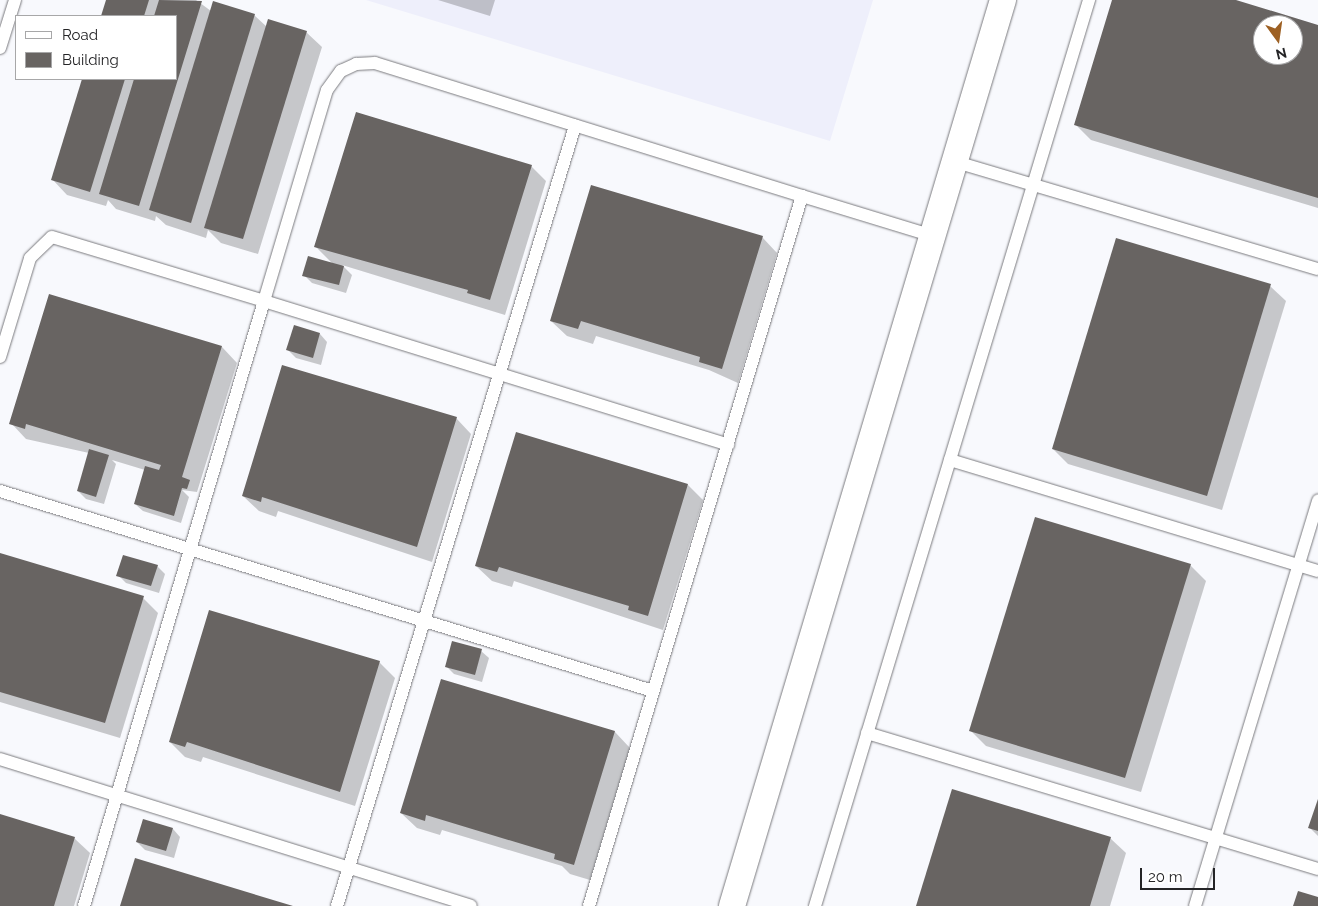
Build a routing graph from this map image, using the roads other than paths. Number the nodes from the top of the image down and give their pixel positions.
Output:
1 (14, 0) edge
2 (1003, 0) edge
3 (1089, 0) edge
4 (0, 48) edge
5 (576, 126) junction
6 (956, 162) junction
7 (1033, 185) junction
8 (802, 196) junction
9 (933, 236) junction
10 (1318, 269) edge
11 (264, 301) junction
12 (0, 357) edge
13 (500, 374) junction
14 (728, 445) junction
15 (950, 460) junction
16 (0, 491) edge
17 (1318, 500) edge
18 (190, 550) junction
19 (1298, 565) junction
20 (1318, 571) edge
21 (424, 621) junction
22 (654, 691) junction
23 (868, 733) junction
24 (0, 760) edge
25 (117, 795) junction
26 (1216, 838) junction
27 (348, 867) junction
28 (1318, 869) edge
29 (84, 906) edge
30 (337, 906) edge
31 (471, 906) edge
32 (589, 906) edge
33 (732, 906) edge
34 (815, 906) edge
35 (1195, 906) edge

1 - 4 lane
2 - 6 street
3 - 7 lane
5 - 8 lane
5 - 11 lane
5 - 13 lane
6 - 7 lane
6 - 9 street
7 - 10 lane
7 - 15 lane
8 - 9 lane
8 - 14 lane
9 - 33 street
11 - 12 lane
11 - 13 lane
11 - 18 lane
13 - 14 lane
13 - 21 lane
14 - 22 lane
15 - 19 lane
15 - 23 lane
16 - 18 lane
17 - 19 lane
18 - 21 lane
18 - 25 lane
19 - 20 lane
19 - 26 lane
21 - 22 lane
21 - 27 lane
22 - 32 lane
23 - 26 lane
23 - 34 lane
24 - 25 lane
25 - 27 lane
25 - 29 lane
26 - 28 lane
26 - 35 lane
27 - 30 lane
27 - 31 lane

